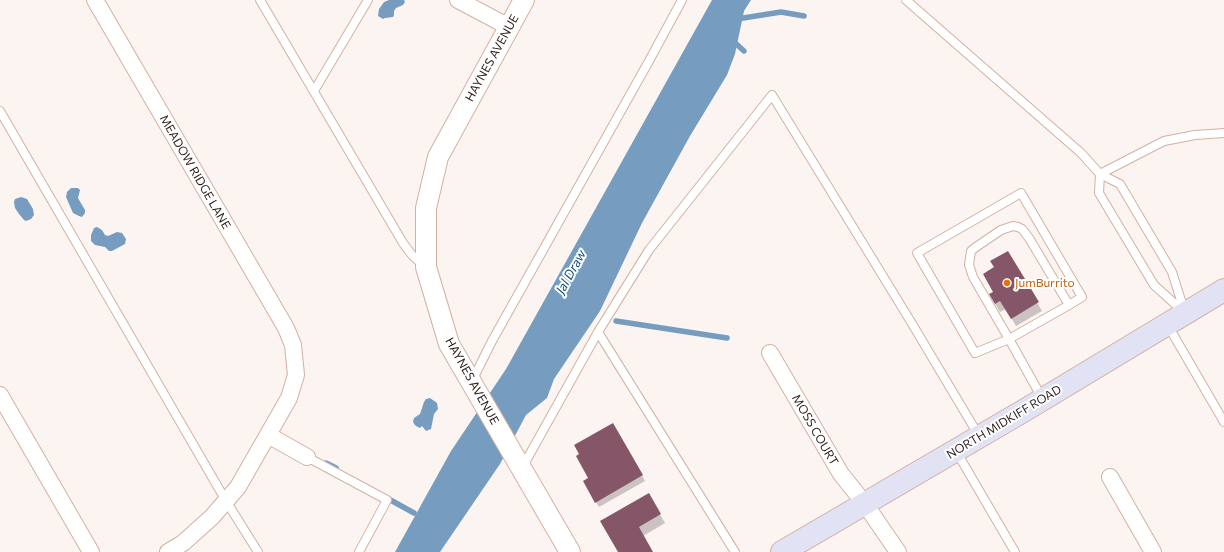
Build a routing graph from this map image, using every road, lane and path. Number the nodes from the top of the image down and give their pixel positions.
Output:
1 (95, 0) edge
2 (260, 0) edge
3 (368, 0) edge
4 (458, 0) edge
5 (524, 0) edge
6 (682, 0) edge
7 (906, 0) edge
8 (509, 27) junction
9 (314, 91) junction
10 (0, 111) edge
11 (1224, 133) edge
12 (1100, 174) junction
13 (426, 267) junction
14 (1224, 290) edge
15 (1069, 305) junction
16 (1176, 319) junction
17 (598, 332) junction
18 (1009, 338) junction
19 (770, 352) dead end
20 (474, 387) junction
21 (0, 395) edge
22 (1043, 398) junction
23 (1224, 422) edge
24 (268, 435) junction
25 (979, 436) junction
26 (956, 450) junction
27 (307, 457) joint
28 (518, 462) junction
29 (1110, 477) dead end
30 (226, 501) junction
31 (865, 504) junction
32 (91, 552) edge
33 (168, 552) edge
34 (258, 552) edge
35 (359, 552) edge
36 (570, 552) edge
37 (735, 552) edge
38 (782, 552) edge
39 (898, 552) edge
40 (1015, 552) edge
41 (1153, 552) edge

1 - 24 street, MEADOW RIDGE LANE
2 - 9 lane
3 - 9 lane
4 - 8 street
5 - 8 street, HAYNES AVENUE
6 - 20 lane
7 - 12 lane
8 - 13 street, HAYNES AVENUE
9 - 13 lane
10 - 30 lane
11 - 12 lane
12 - 16 lane
12 - 16 lane
13 - 20 street, HAYNES AVENUE
14 - 16 main road, NORTH MIDKIFF ROAD
15 - 18 lane
15 - 18 lane
15 - 18 lane
16 - 22 main road, NORTH MIDKIFF ROAD
16 - 23 lane
17 - 25 lane
17 - 28 lane
17 - 37 lane
18 - 22 lane
19 - 31 street, MOSS COURT
20 - 28 street, HAYNES AVENUE
21 - 32 street
22 - 25 main road, NORTH MIDKIFF ROAD
24 - 27 street
24 - 30 street, MEADOW RIDGE LANE
25 - 26 main road, NORTH MIDKIFF ROAD
26 - 31 main road, NORTH MIDKIFF ROAD
26 - 40 lane
27 - 35 lane
28 - 36 street, HAYNES AVENUE
29 - 41 street
30 - 33 street, MEADOW RIDGE LANE
30 - 34 lane
31 - 38 main road, NORTH MIDKIFF ROAD
31 - 39 street, MOSS COURT

